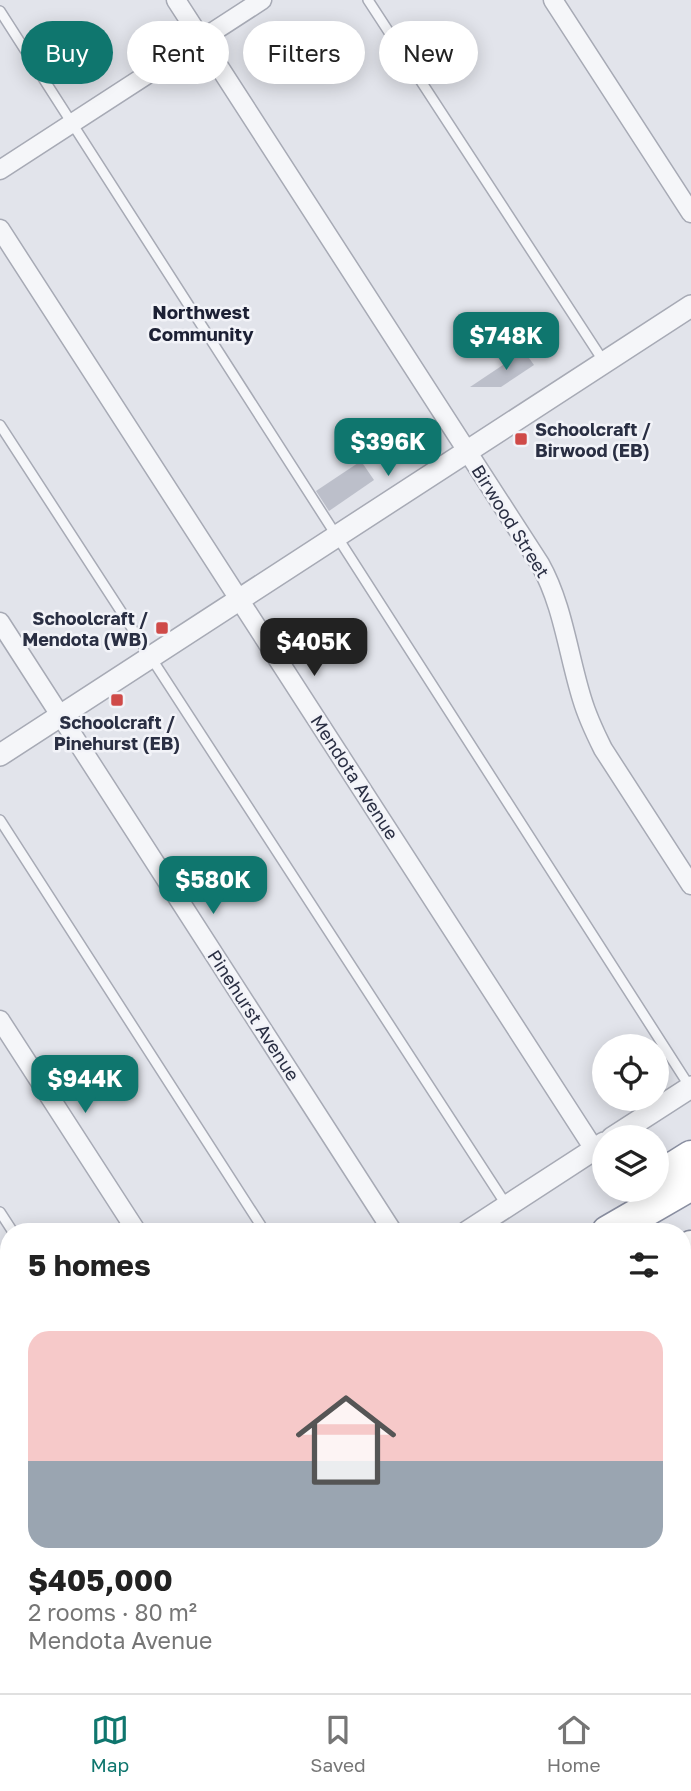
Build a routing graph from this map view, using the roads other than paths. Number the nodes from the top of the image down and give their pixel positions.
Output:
1 (176, 0) edge
2 (262, 0) edge
3 (368, 0) edge
4 (554, 0) edge
5 (0, 11) edge
6 (189, 21) edge
7 (229, 21) edge
8 (229, 82) edge
9 (132, 84) edge
10 (73, 123) junction
11 (0, 170) edge
12 (691, 212) edge
13 (0, 229) edge
14 (691, 306) edge
15 (604, 362) junction
16 (0, 425) edge
17 (467, 451) junction
18 (337, 536) junction
19 (240, 599) junction
20 (0, 622) edge
21 (151, 657) junction
22 (61, 715) junction
23 (0, 755) edge
24 (0, 820) edge
25 (691, 885) edge
26 (0, 1020) edge
27 (691, 1087) edge
28 (631, 1125) edge
29 (592, 1127) edge
30 (592, 1150) edge
31 (691, 1157) edge
32 (669, 1171) edge
33 (691, 1184) edge
34 (629, 1202) edge
35 (507, 1206) junction
36 (132, 1223) edge
37 (259, 1223) edge
38 (387, 1223) edge
39 (481, 1223) edge
40 (604, 1223) edge
41 (624, 1223) edge

1 - 6 street, Birwood Street
2 - 7 street
3 - 15 lane
4 - 12 street
5 - 10 lane
8 - 17 street, Birwood Street
9 - 10 street
10 - 11 street
10 - 18 lane
13 - 19 street, Mendota Avenue
14 - 15 street
15 - 17 street
16 - 21 lane
17 - 18 street
17 - 25 street, Birwood Street
18 - 19 street
18 - 27 lane
19 - 21 street
19 - 29 street, Mendota Avenue
20 - 22 street, Pinehurst Avenue
21 - 22 street
21 - 35 lane
22 - 23 street
22 - 38 street, Pinehurst Avenue
24 - 37 lane
26 - 36 street
27 - 28 street
30 - 35 street
31 - 32 highway
33 - 41 highway
34 - 40 highway
35 - 39 street

